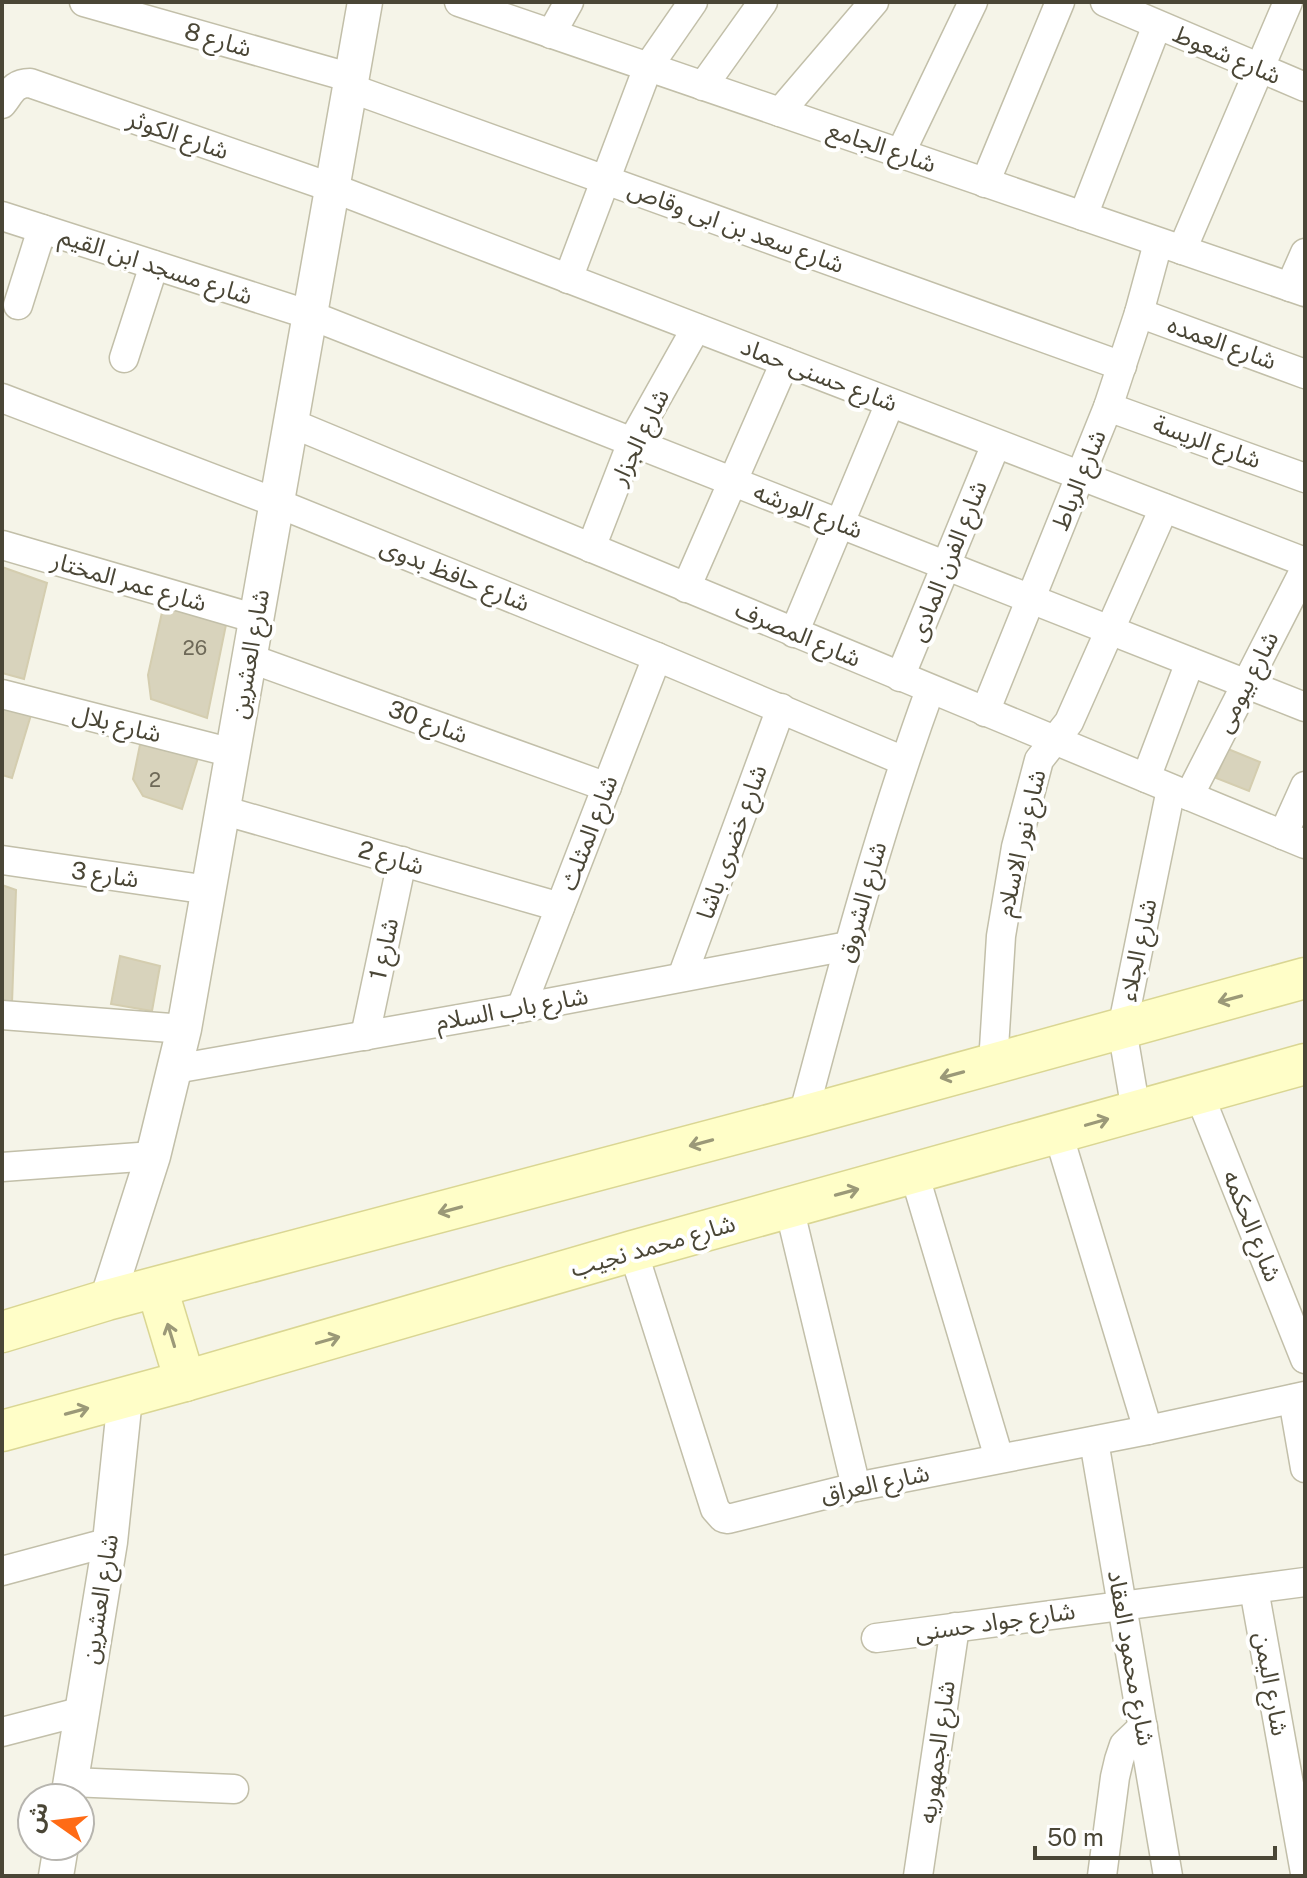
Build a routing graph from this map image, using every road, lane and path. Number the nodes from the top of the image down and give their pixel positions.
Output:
1 (84, 2) edge
2 (365, 2) edge
3 (459, 2) edge
4 (569, 2) edge
5 (693, 2) edge
6 (763, 2) edge
7 (874, 2) edge
8 (973, 2) edge
9 (1060, 2) edge
10 (1288, 2) edge
11 (1120, 5) edge
12 (1157, 25) junction
13 (551, 34) junction
14 (648, 67) junction
15 (1260, 68) junction
16 (351, 83) junction
17 (703, 86) junction
18 (1305, 87) edge
19 (2, 104) edge
20 (780, 112) junction
21 (900, 154) junction
22 (606, 180) junction
23 (985, 183) junction
24 (333, 188) junction
25 (2, 216) edge
26 (1083, 216) junction
27 (42, 229) junction
28 (1170, 246) junction
29 (1305, 253) edge
30 (154, 265) junction
31 (568, 279) junction
32 (1297, 290) edge
33 (18, 305) dead end
34 (1139, 313) junction
35 (310, 315) junction
36 (696, 328) junction
37 (124, 358) dead end
38 (785, 362) junction
39 (1122, 366) junction
40 (1305, 374) edge
41 (2, 398) edge
42 (890, 403) junction
43 (1108, 407) junction
44 (291, 423) junction
45 (632, 442) junction
46 (996, 444) junction
47 (1081, 476) junction
48 (1305, 478) edge
49 (732, 482) junction
50 (277, 503) junction
51 (1164, 508) junction
52 (840, 524) junction
53 (2, 545) edge
54 (591, 548) junction
55 (1305, 562) edge
56 (946, 566) junction
57 (1305, 569) edge
58 (686, 588) junction
59 (1031, 599) junction
60 (257, 619) junction
61 (1110, 630) junction
62 (794, 633) junction
63 (657, 657) junction
64 (249, 658) junction
65 (1190, 662) junction
66 (900, 677) junction
67 (1246, 684) junction
68 (930, 690) junction
69 (2, 694) edge
70 (1305, 707) edge
71 (781, 708) junction
72 (985, 712) junction
73 (1056, 740) junction
74 (233, 753) junction
75 (904, 761) junction
76 (1305, 786) edge
77 (607, 787) junction
78 (1169, 787) junction
79 (222, 810) junction
80 (1294, 839) edge
81 (2, 860) edge
82 (402, 861) junction
83 (209, 890) junction
84 (560, 907) junction
85 (848, 946) junction
86 (682, 977) junction
87 (1305, 978) edge
88 (521, 1008) junction
89 (2, 1015) edge
90 (184, 1029) junction
91 (1122, 1029) junction
92 (365, 1036) junction
93 (993, 1064) junction
94 (1305, 1064) edge
95 (175, 1069) junction
96 (1199, 1094) junction
97 (1136, 1111) junction
98 (803, 1116) junction
99 (1058, 1133) junction
100 (153, 1156) junction
101 (2, 1167) edge
102 (914, 1173) junction
103 (789, 1207) junction
104 (633, 1251) junction
105 (157, 1288) junction
106 (107, 1300) junction
107 (2, 1332) edge
108 (1305, 1359) edge
109 (185, 1381) junction
110 (125, 1398) junction
111 (1299, 1398) edge
112 (1148, 1430) junction
113 (2, 1431) edge
114 (1094, 1441) junction
115 (999, 1458) junction
116 (1305, 1468) edge
117 (856, 1487) junction
118 (110, 1542) junction
119 (2, 1571) edge
120 (1305, 1582) edge
121 (1254, 1589) junction
122 (1122, 1604) junction
123 (955, 1627) junction
124 (876, 1638) dead end
125 (83, 1711) junction
126 (1143, 1727) junction
127 (2, 1732) edge
128 (71, 1782) edge
129 (234, 1789) dead end
130 (96, 1790) edge
131 (1305, 1873) edge
132 (918, 1876) edge
133 (1102, 1876) edge
134 (1168, 1876) edge

1 - 16 street, شارع 8
2 - 16 street, شارع العشرين
3 - 13 street, شارع الجامع
4 - 13 street
5 - 14 street
6 - 17 street
7 - 20 street
8 - 21 street
9 - 23 street
10 - 15 street, شارع الرباط
11 - 12 street, شارع شعوط
12 - 15 street, شارع شعوط
12 - 26 street
13 - 14 street, شارع الجامع
14 - 17 street, شارع الجامع
14 - 22 street
15 - 18 street, شارع شعوط
15 - 28 street, شارع الرباط
16 - 22 street, شارع سعد بن ابى وقاص
16 - 24 street, شارع العشرين
17 - 20 street, شارع الجامع
19 - 24 street, شارع الكوثر
20 - 21 street, شارع الجامع
21 - 23 street, شارع الجامع
22 - 31 street
22 - 39 street, شارع سعد بن ابى وقاص
23 - 26 street, شارع الجامع
24 - 31 street, شارع حسنى حماد
24 - 35 street, شارع العشرين
25 - 27 street, شارع مسجد ابن القيم
26 - 28 street, شارع الجامع
27 - 30 street, شارع مسجد ابن القيم
27 - 33 street
28 - 32 street, شارع الجامع
28 - 34 street, شارع الرباط
29 - 32 street
30 - 35 street, شارع مسجد ابن القيم
30 - 37 street
31 - 36 street, شارع حسنى حماد
34 - 39 street, شارع الرباط
34 - 40 street, شارع العمده
35 - 44 street, شارع العشرين
35 - 45 street, شارع الورشه
36 - 38 street, شارع حسنى حماد
36 - 45 street, شارع الجزار
38 - 42 street, شارع حسنى حماد
38 - 49 street
39 - 43 street, شارع الرباط
41 - 50 street, شارع حافظ بدوى
42 - 46 street, شارع حسنى حماد
42 - 52 street
43 - 47 street, شارع الرباط
43 - 48 street, شارع الريسة
44 - 50 street, شارع العشرين
44 - 54 street, شارع المصرف
45 - 49 street, شارع الورشه
45 - 54 street, شارع الجزار
46 - 47 street, شارع حسنى حماد
46 - 56 street, شارع الفرن المادى
47 - 51 street, شارع حسنى حماد
47 - 59 street, شارع الرباط
49 - 52 street, شارع الورشه
49 - 58 street
50 - 60 street, شارع العشرين
50 - 63 street, شارع حافظ بدوى
51 - 55 street, شارع حسنى حماد
51 - 61 street, شارع نور الاسلام
52 - 56 street, شارع الورشه
52 - 62 street
53 - 60 street, شارع عمر المختار
54 - 58 street, شارع المصرف
56 - 59 street, شارع الورشه
56 - 66 street, شارع الفرن المادى
57 - 67 street, شارع بيومى
58 - 62 street, شارع المصرف
59 - 61 street, شارع الورشه
59 - 72 street, شارع الرباط
60 - 64 street, شارع العشرين
61 - 65 street, شارع الورشه
61 - 73 street, شارع نور الاسلام
62 - 66 street, شارع المصرف
63 - 71 street, شارع حافظ بدوى
63 - 77 street, شارع المثلث
64 - 74 street, شارع العشرين
64 - 77 street, شارع 30
65 - 67 street, شارع الورشه
65 - 78 street
66 - 68 street, شارع المصرف
67 - 70 street, شارع الورشه
67 - 78 street, شارع بيومى
68 - 72 street, شارع المصرف
68 - 75 street, شارع الشروق
69 - 74 street, شارع بلال
71 - 75 street, شارع حافظ بدوى
71 - 86 street, شارع خضرى باشا
72 - 73 street, شارع المصرف
73 - 78 street, شارع المصرف
73 - 93 street, شارع نور الاسلام
74 - 79 street, شارع العشرين
75 - 85 street, شارع الشروق
76 - 80 street
77 - 84 street, شارع المثلث
78 - 80 street, شارع المصرف
78 - 91 street, شارع الجلاء
79 - 82 street, شارع 2
79 - 83 street, شارع العشرين
81 - 83 street, شارع 3
82 - 84 street, شارع 2
82 - 92 street, شارع 1
83 - 90 street, شارع العشرين
84 - 88 street, شارع المثلث
85 - 86 street, شارع باب السلام
85 - 98 street, شارع الشروق
86 - 88 street, شارع باب السلام
87 -> 91 main road
88 - 92 street, شارع باب السلام
89 - 90 street
90 - 95 street, شارع العشرين
91 - 93 main road
91 - 97 street, شارع الجلاء
92 - 95 street, شارع باب السلام
93 -> 98 main road
94 - 96 main road, شارع محمد نجيب
95 - 100 street, شارع العشرين
96 - 97 main road, شارع محمد نجيب
96 - 108 street, شارع الحكمه
99 -> 97 main road, شارع محمد نجيب
98 -> 105 main road
99 - 102 main road, شارع محمد نجيب
99 - 112 street
100 - 101 street
100 - 106 street, شارع العشرين
103 -> 102 main road, شارع محمد نجيب
102 - 115 street
103 - 104 main road, شارع محمد نجيب
103 - 117 street
109 -> 104 main road, شارع محمد نجيب
104 - 117 street, شارع العراق
105 - 106 main road
109 -> 105 main road
106 - 107 main road
109 - 110 main road, شارع محمد نجيب
113 -> 110 main road, شارع محمد نجيب
110 - 118 street, شارع العشرين
111 - 112 street, شارع العراق
111 - 116 street
112 - 114 street, شارع العراق
114 - 115 street, شارع العراق
114 - 122 street, شارع محمود العقاد
115 - 117 street, شارع العراق
118 - 119 street
118 - 125 street, شارع العشرين
120 - 121 street, شارع جواد حسنى
121 - 122 street, شارع جواد حسنى
121 - 131 street, شارع اليمن
122 - 123 street, شارع جواد حسنى
122 - 126 street, شارع محمود العقاد
123 - 124 street, شارع جواد حسنى
123 - 132 street, شارع الجمهوريه
125 - 127 street
125 - 128 street, شارع العشرين
126 - 133 street
126 - 134 street, شارع محمود العقاد
129 - 130 street

